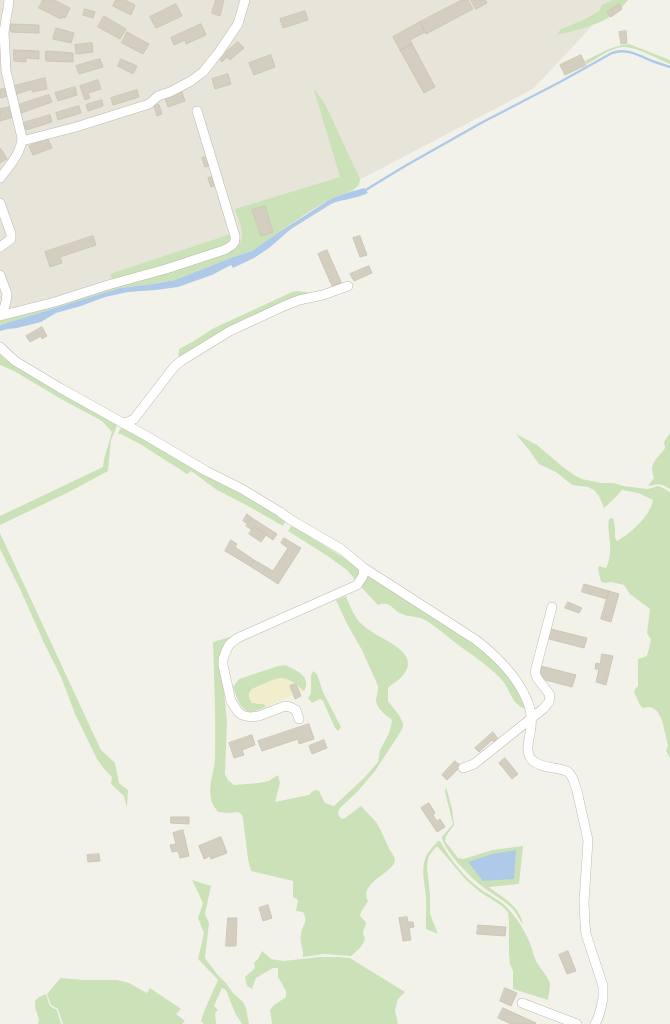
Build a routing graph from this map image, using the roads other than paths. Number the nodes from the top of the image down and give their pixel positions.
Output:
1 (9, 0) edge
2 (245, 0) edge
3 (197, 111) dead end
4 (22, 141) junction
5 (0, 178) edge
6 (0, 203) edge
7 (0, 247) edge
8 (0, 275) edge
9 (348, 286) dead end
10 (1, 316) edge
11 (0, 348) edge
12 (122, 423) junction
13 (364, 568) junction
14 (552, 608) dead end
15 (531, 718) junction
16 (299, 719) dead end
17 (464, 768) dead end
18 (522, 1003) dead end
19 (577, 1024) edge
20 (595, 1024) edge

1 - 4 street
2 - 4 street
3 - 10 street
4 - 5 street
6 - 7 street
8 - 10 street
9 - 12 street
11 - 12 street
12 - 13 street
13 - 15 street
13 - 16 street
14 - 15 street
15 - 17 street
15 - 20 street
18 - 19 street

